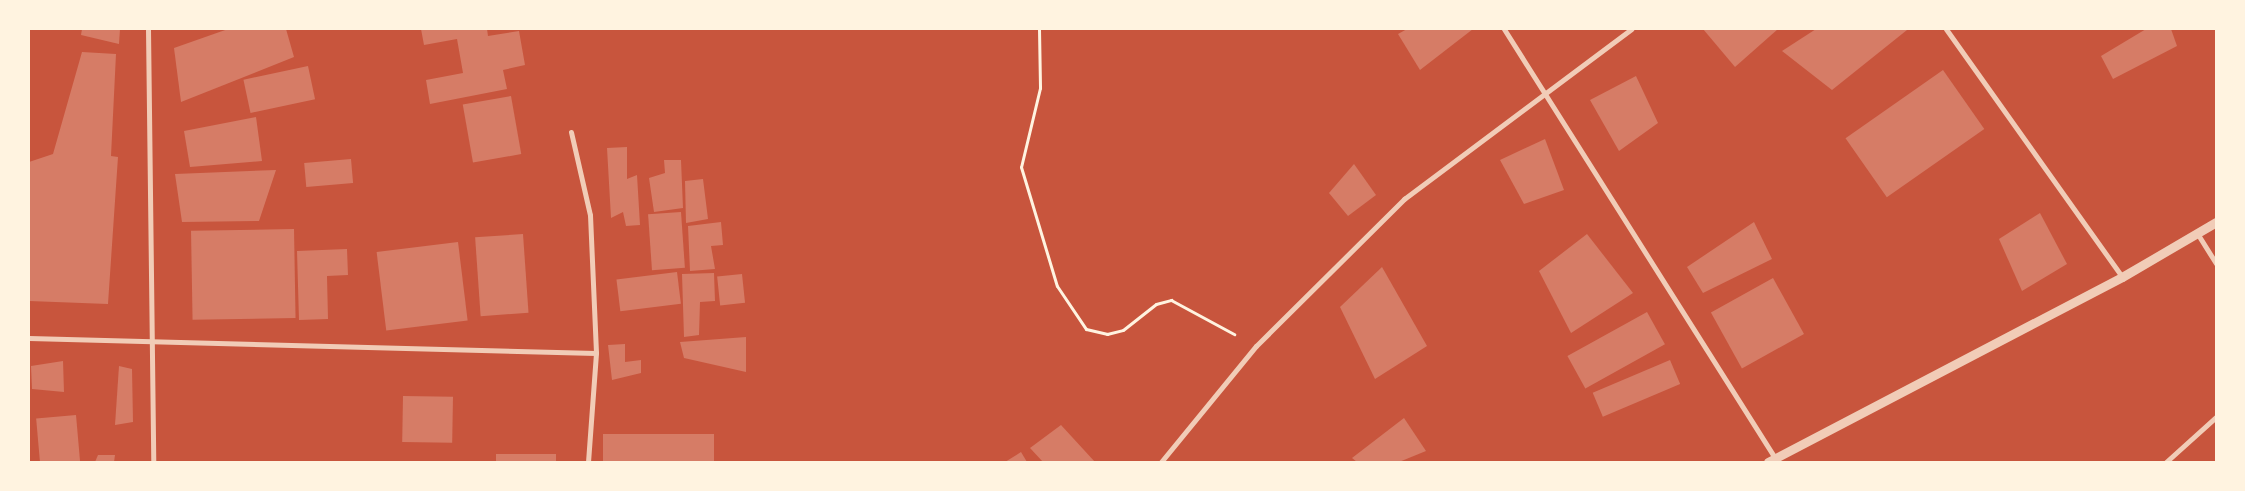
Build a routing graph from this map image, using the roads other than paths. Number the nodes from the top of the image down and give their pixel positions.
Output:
1 (148, 29) edge
2 (1504, 29) edge
3 (1631, 29) edge
4 (1946, 29) edge
5 (1546, 95) junction
6 (571, 132) dead end
7 (2216, 222) edge
8 (2196, 232) junction
9 (2216, 264) edge
10 (2122, 277) junction
11 (29, 338) edge
12 (153, 344) junction
13 (596, 353) junction
14 (2216, 418) edge
15 (1772, 460) edge
16 (153, 462) edge
17 (588, 462) edge
18 (1161, 462) edge
19 (2166, 462) edge

1 - 12 street
2 - 5 street
3 - 5 street
4 - 10 street
5 - 15 street
5 - 18 street
6 - 13 street
7 - 8 street
8 - 9 street
8 - 10 street
10 - 15 street
11 - 12 street
12 - 13 street
12 - 16 street
13 - 17 street
14 - 19 street

